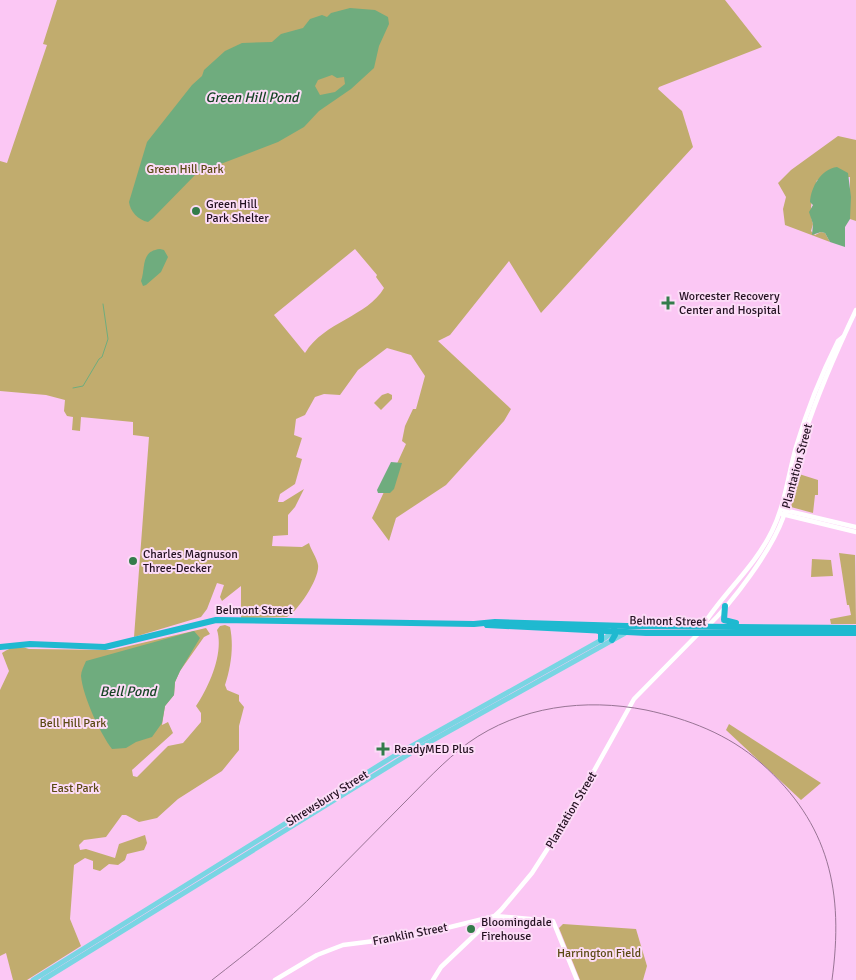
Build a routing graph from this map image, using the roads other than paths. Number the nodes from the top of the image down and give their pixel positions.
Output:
1 (856, 310) edge
2 (782, 512) junction
3 (856, 527) edge
4 (856, 532) edge
5 (725, 606) junction
6 (481, 624) junction
7 (706, 625) junction
8 (614, 627) junction
9 (784, 627) junction
10 (856, 628) edge
11 (596, 629) junction
12 (627, 629) junction
13 (700, 633) junction
14 (856, 634) edge
15 (601, 640) junction
16 (612, 640) junction
17 (0, 647) edge
18 (495, 916) junction
19 (475, 921) junction
20 (482, 929) junction
21 (33, 980) edge
22 (43, 980) edge
23 (275, 980) edge
24 (433, 980) edge
25 (577, 980) edge

1 - 2 main road, Plantation Street
2 - 3 main road
2 - 4 main road
2 - 5 main road, Plantation Street
2 - 7 main road, Plantation Street
5 - 7 main road, Plantation Street
5 - 9 highway
6 - 8 highway, Belmont Street
6 - 11 highway, Belmont Street
6 - 17 highway, Belmont Street
7 - 9 highway, Belmont Street
7 - 12 highway, Belmont Street
7 - 13 main road, Plantation Street
8 - 11 highway, Belmont Street
8 - 12 highway, Belmont Street
8 - 15 main road, Shrewsbury Street
8 - 16 highway
9 - 10 highway, Belmont Street
11 - 15 highway
12 - 13 highway, Belmont Street
12 - 16 main road, Shrewsbury Street
13 - 14 highway, Belmont Street
13 - 18 main road, Plantation Street
15 - 21 main road, Shrewsbury Street
16 - 22 main road, Shrewsbury Street
18 - 19 main road, Franklin Street
18 - 20 main road, Plantation Street
18 - 25 main road, Franklin Street
19 - 20 main road
19 - 23 main road, Franklin Street
20 - 24 main road, Plantation Street

